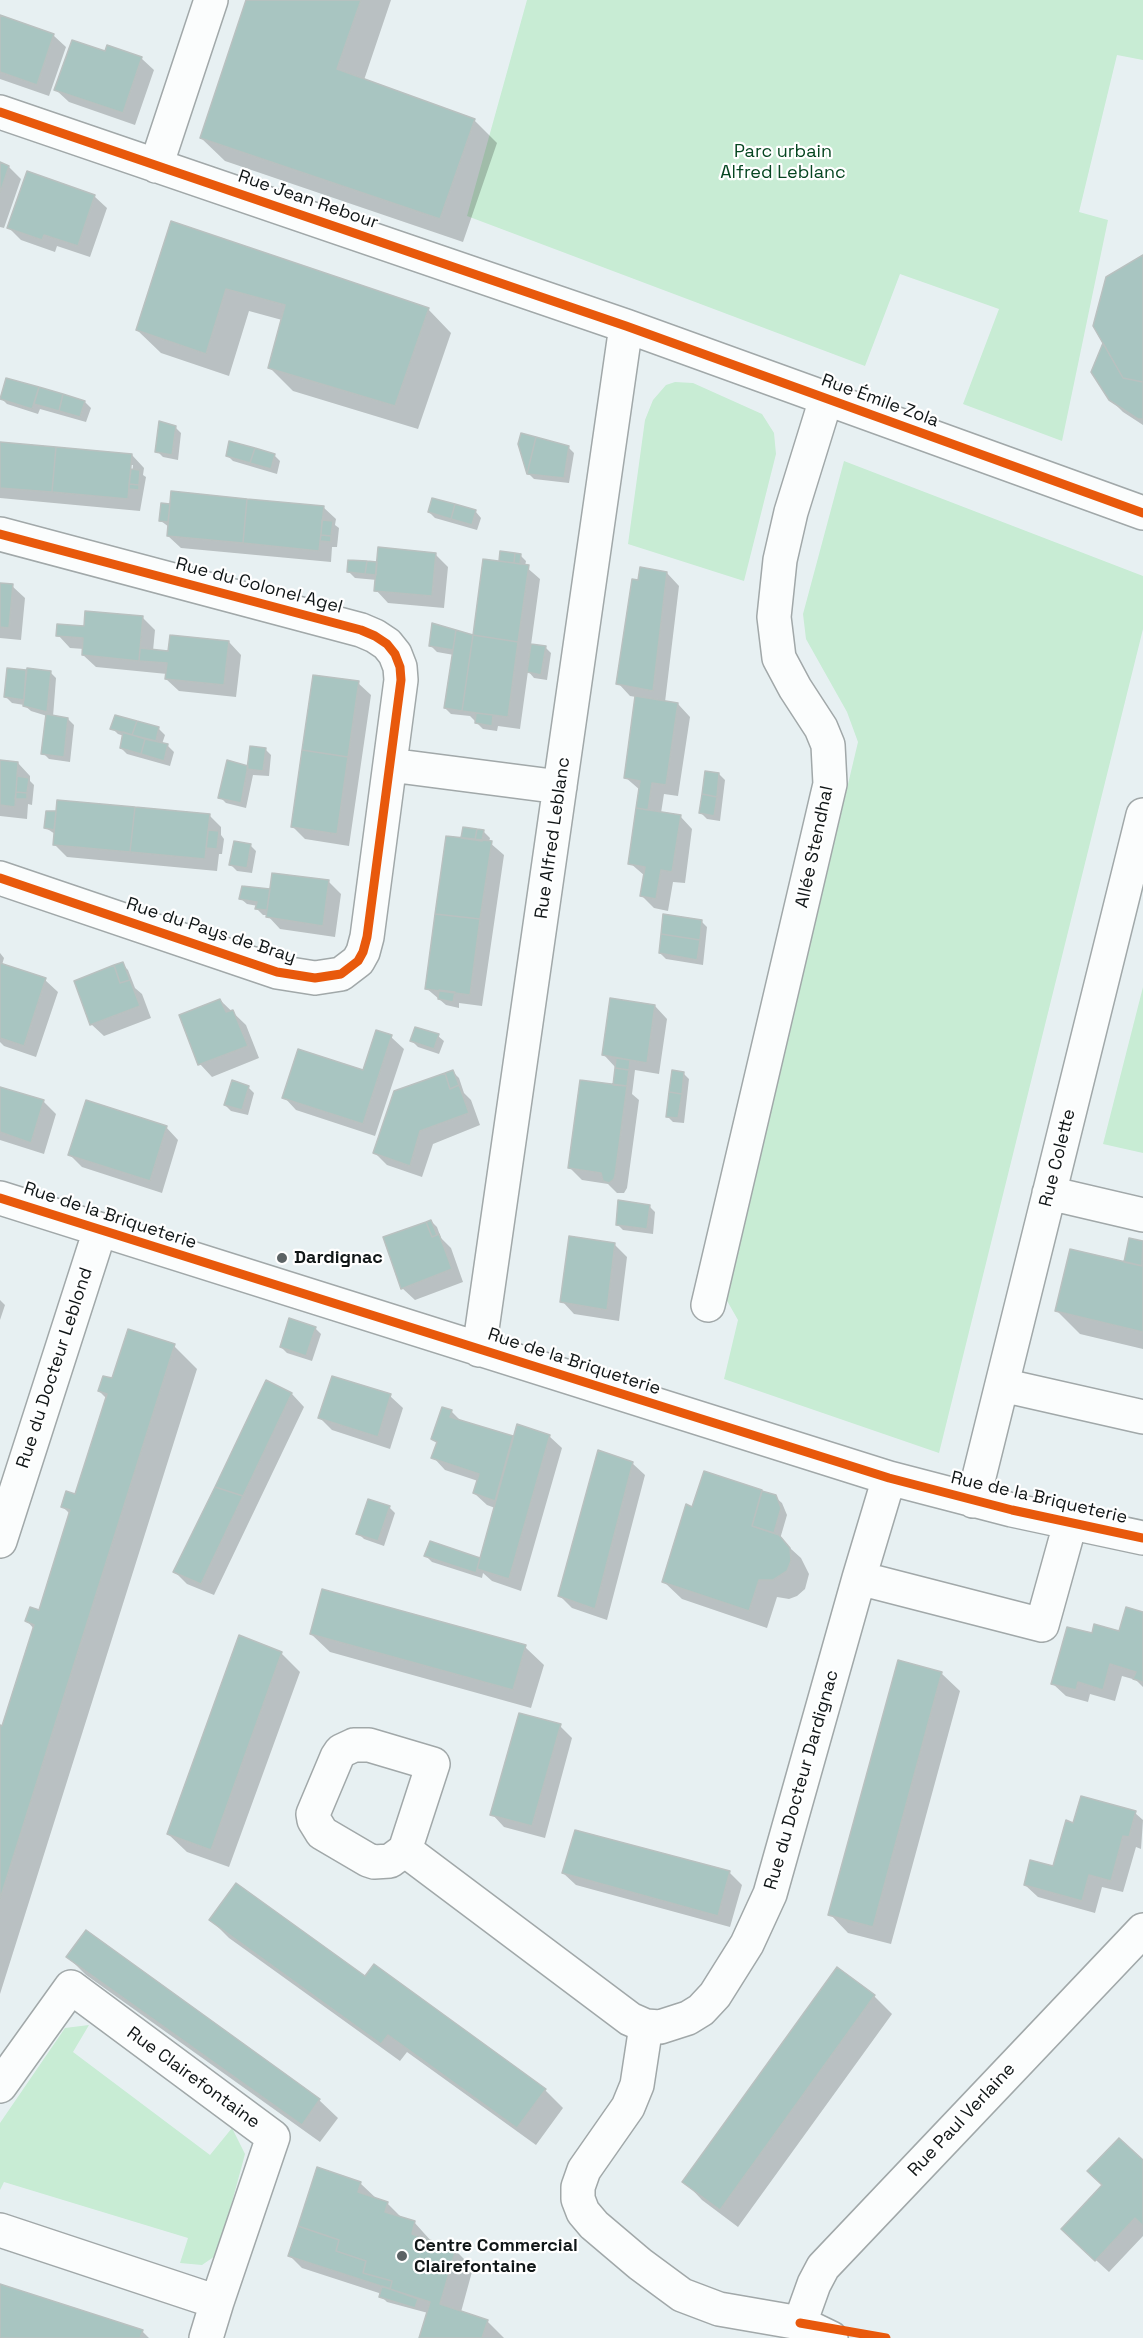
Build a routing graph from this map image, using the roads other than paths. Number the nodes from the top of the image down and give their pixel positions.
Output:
1 (211, 0) edge
2 (0, 112) edge
3 (156, 166) junction
4 (616, 323) junction
5 (826, 399) junction
6 (1143, 513) edge
7 (0, 534) edge
8 (390, 765) junction
9 (560, 787) junction
10 (1143, 815) edge
11 (0, 878) edge
12 (1049, 1193) junction
13 (0, 1198) edge
14 (1143, 1215) edge
15 (100, 1230) junction
16 (708, 1305) dead end
17 (480, 1350) junction
18 (1002, 1385) junction
19 (1143, 1417) edge
20 (889, 1478) junction
21 (974, 1501) junction
22 (1070, 1524) junction
23 (1143, 1538) edge
24 (0, 1541) edge
25 (859, 1578) junction
26 (405, 1850) dead end
27 (1143, 1930) edge
28 (646, 2026) junction
29 (0, 2086) edge
30 (0, 2230) edge
31 (216, 2302) junction
32 (816, 2333) edge
33 (206, 2338) edge

1 - 3 street
2 - 3 street, Rue Jean Rebour
3 - 4 street, Rue Jean Rebour
4 - 5 street, Rue Émile Zola
4 - 9 street, Rue Alfred Leblanc
5 - 6 street, Rue Émile Zola
5 - 16 street, Allée Stendhal
7 - 8 street, Rue du Colonel Agel
8 - 9 street
8 - 11 street, Rue du Pays de Bray
9 - 17 street, Rue Alfred Leblanc
10 - 12 street, Rue Colette
12 - 14 street
12 - 18 street, Rue Colette
13 - 15 street, Rue de la Briqueterie
15 - 17 street, Rue de la Briqueterie
15 - 24 street, Rue du Docteur Leblond
17 - 20 street, Rue de la Briqueterie
18 - 19 street
18 - 21 street, Rue Colette
20 - 21 street, Rue de la Briqueterie
20 - 25 street, Rue du Docteur Dardignac
21 - 22 street, Rue de la Briqueterie
22 - 23 street, Rue de la Briqueterie
22 - 25 street
25 - 28 street, Rue du Docteur Dardignac
26 - 28 street
27 - 32 street, Rue Paul Verlaine
28 - 32 street
29 - 31 street, Rue Clairefontaine
30 - 31 street
31 - 33 street, Rue Clairefontaine

